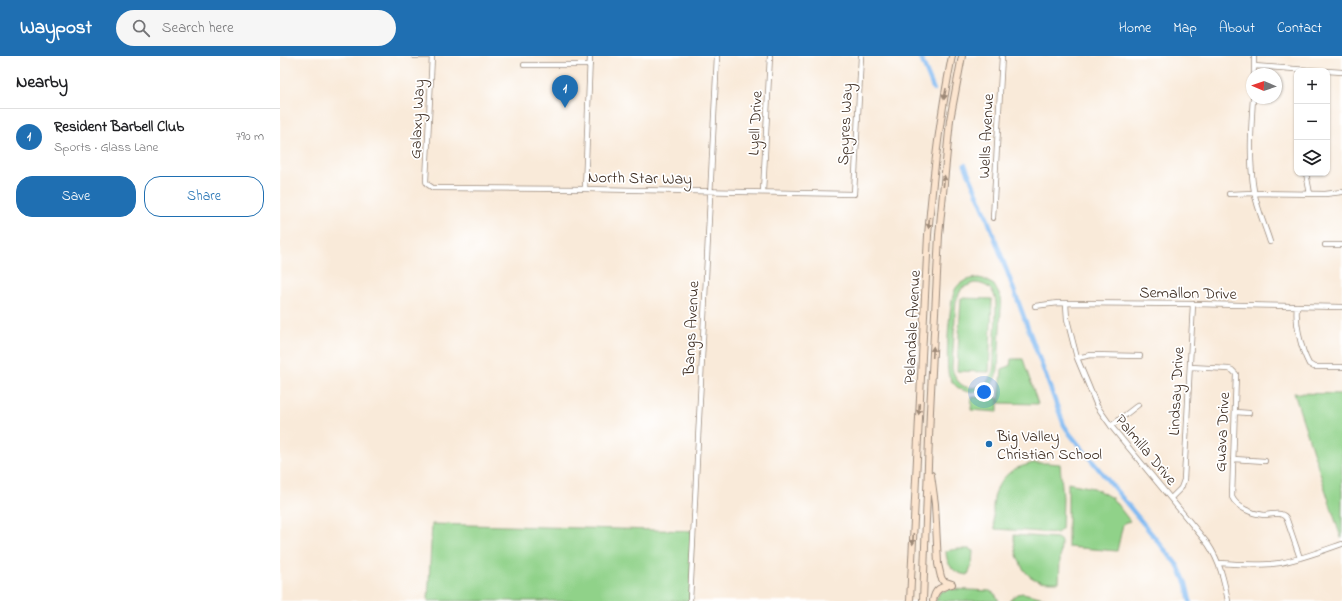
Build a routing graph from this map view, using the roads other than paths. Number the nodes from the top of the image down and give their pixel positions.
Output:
1 (414, 56) edge
2 (432, 56) edge
3 (590, 56) edge
4 (717, 56) edge
5 (770, 56) edge
6 (861, 56) edge
7 (952, 56) edge
8 (962, 56) edge
9 (1002, 56) edge
10 (1254, 56) edge
11 (524, 65) dead end
12 (590, 65) junction
13 (1254, 66) joint
14 (1294, 69) edge
15 (1330, 71) edge
16 (1342, 72) edge
17 (1253, 104) edge
18 (1307, 176) edge
19 (427, 184) joint
20 (585, 189) junction
21 (711, 191) junction
22 (763, 192) junction
23 (1342, 192) edge
24 (1254, 193) junction
25 (854, 194) joint
26 (1229, 194) dead end
27 (1310, 194) junction
28 (993, 218) dead end
29 (1270, 242) dead end
30 (1325, 245) dead end
31 (1342, 245) edge
32 (1066, 304) junction
33 (1193, 304) junction
34 (1035, 306) dead end
35 (1297, 306) junction
36 (1342, 307) edge
37 (1140, 356) dead end
38 (1077, 358) junction
39 (1190, 367) junction
40 (1342, 367) edge
41 (1138, 405) dead end
42 (1235, 412) junction
43 (1249, 413) dead end
44 (1111, 426) junction
45 (1233, 459) junction
46 (1265, 461) dead end
47 (928, 465) junction
48 (1171, 498) junction
49 (1342, 544) edge
50 (1300, 558) junction
51 (1219, 563) junction
52 (690, 601) edge
53 (910, 601) edge
54 (924, 601) edge
55 (933, 601) edge
56 (1228, 601) edge

1 - 2 street
2 - 19 street, Galaxy Way
3 - 12 street
4 - 21 street, Bangs Avenue
5 - 22 street, Lyell Drive
6 - 25 street, Spyres Way
7 -> 53 main road, Pelandale Avenue
47 -> 8 main road, Pelandale Avenue
9 - 28 street, Wells Avenue
10 - 13 street
11 - 12 street
12 - 20 street
13 - 14 street
15 - 16 street
17 - 24 street
18 - 27 street
19 - 20 street, North Star Way
20 - 21 street, North Star Way
21 - 22 street, North Star Way
21 - 52 street, Bangs Avenue
22 - 25 street, North Star Way
23 - 27 street
24 - 26 street
24 - 27 street
24 - 29 street
30 - 31 street
32 - 33 street, Semallon Drive
32 - 34 street, Semallon Drive
32 - 38 street, Palmilla Drive
33 - 35 street, Semallon Drive
33 - 39 street, Lindsay Drive
35 - 36 street, Semallon Drive
35 - 40 street
37 - 38 street
38 - 44 street, Palmilla Drive
39 - 42 street, Guava Drive
39 - 48 street, Lindsay Drive
41 - 44 street
42 - 43 street
42 - 45 street, Guava Drive
44 - 48 street, Palmilla Drive
45 - 46 street
45 - 50 street, Guava Drive
47 - 54 main road, Pelandale Avenue
47 - 55 main road
48 - 51 street, Palmilla Drive
49 - 50 street
50 - 51 street
51 - 56 street, Palmilla Drive

